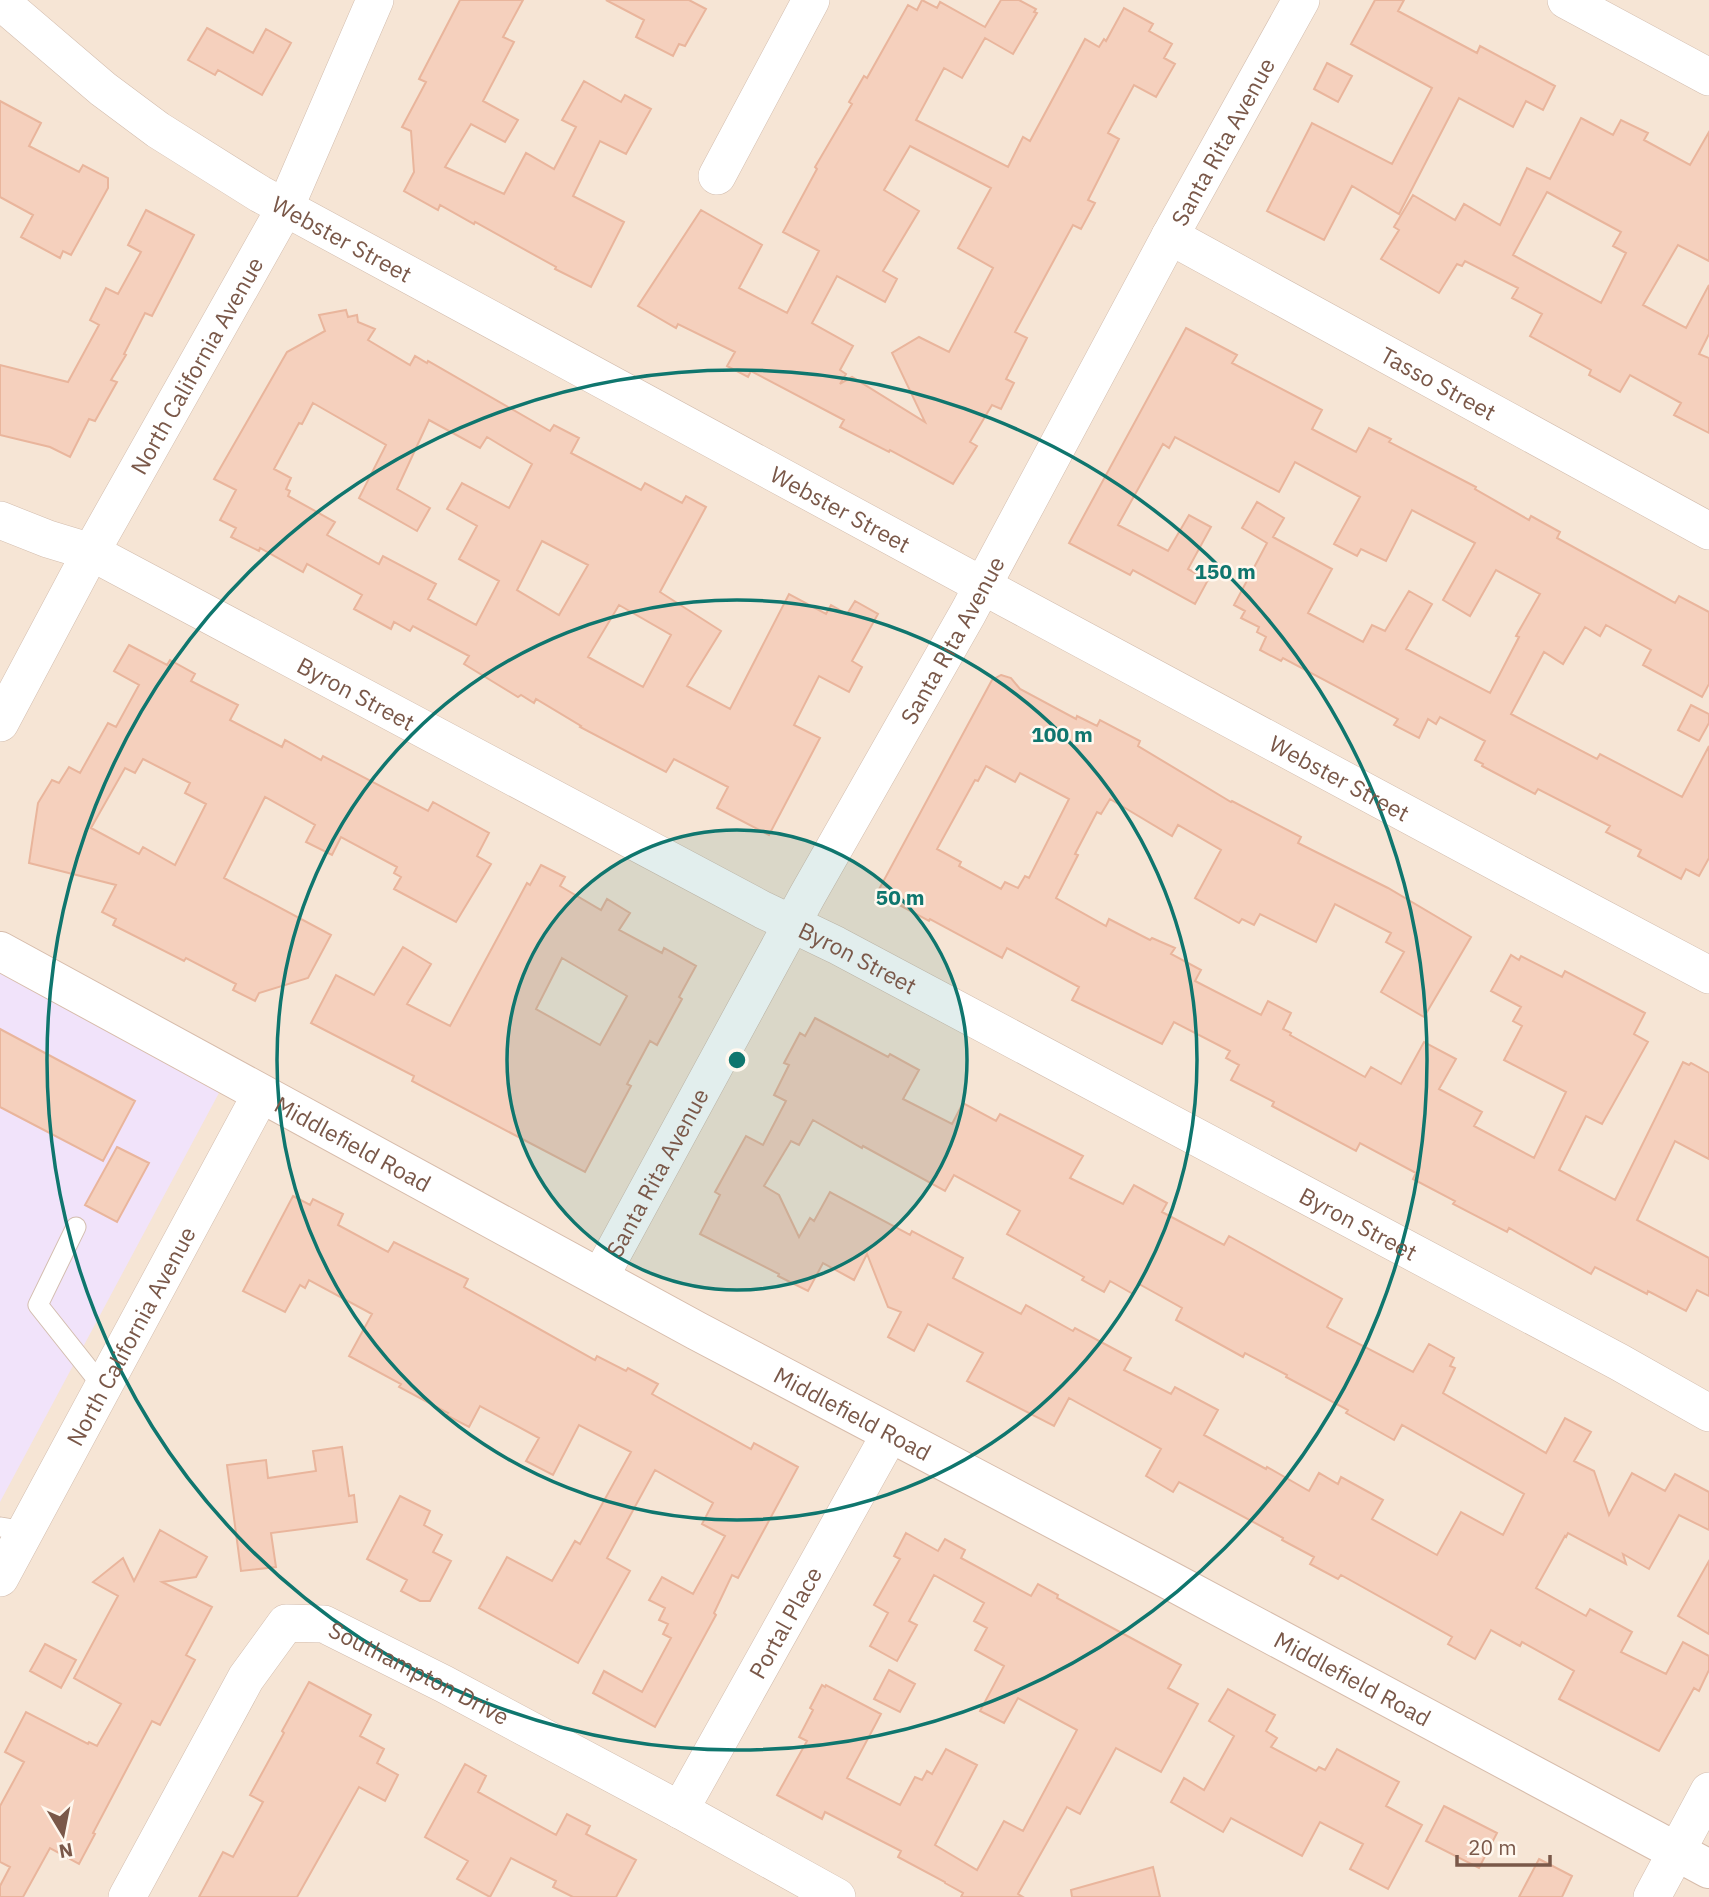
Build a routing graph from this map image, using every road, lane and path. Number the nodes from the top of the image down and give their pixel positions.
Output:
1 (375, 0) edge
2 (811, 0) edge
3 (1301, 0) edge
4 (1566, 0) edge
5 (0, 1) edge
6 (1709, 77) edge
7 (717, 176) dead end
8 (285, 208) junction
9 (1170, 236) junction
10 (0, 520) edge
11 (1709, 531) edge
12 (91, 552) junction
13 (982, 585) junction
14 (0, 723) edge
15 (792, 925) junction
16 (0, 951) edge
17 (1709, 975) edge
18 (261, 1094) junction
19 (76, 1227) dead end
20 (600, 1277) junction
21 (103, 1387) junction
22 (1709, 1413) edge
23 (890, 1434) junction
24 (13, 1529) edge
25 (0, 1578) edge
26 (1709, 1791) edge
27 (680, 1810) junction
28 (1693, 1860) edge
29 (127, 1897) edge
30 (837, 1897) edge
31 (1652, 1897) edge

1 - 8 street, North California Avenue
2 - 7 street
3 - 9 street, Santa Rita Avenue
4 - 6 street
5 - 8 street, Webster Street
8 - 12 street, North California Avenue
8 - 13 street, Webster Street
9 - 11 street, Tasso Street
9 - 13 street, Santa Rita Avenue
10 - 12 street, Byron Street
12 - 14 street, North California Avenue
12 - 15 street, Byron Street
13 - 15 street, Santa Rita Avenue
13 - 17 street, Webster Street
15 - 20 street, Santa Rita Avenue
15 - 22 street, Byron Street
16 - 18 main road, Middlefield Road
18 - 20 main road, Middlefield Road
18 - 21 street, North California Avenue
19 - 21 lane
20 - 23 main road, Middlefield Road
21 - 24 street, North California Avenue
23 - 27 street, Portal Place
23 - 28 main road, Middlefield Road
24 - 25 street, North California Avenue
26 - 28 street
27 - 29 street, Southampton Drive
27 - 30 street
28 - 31 street

